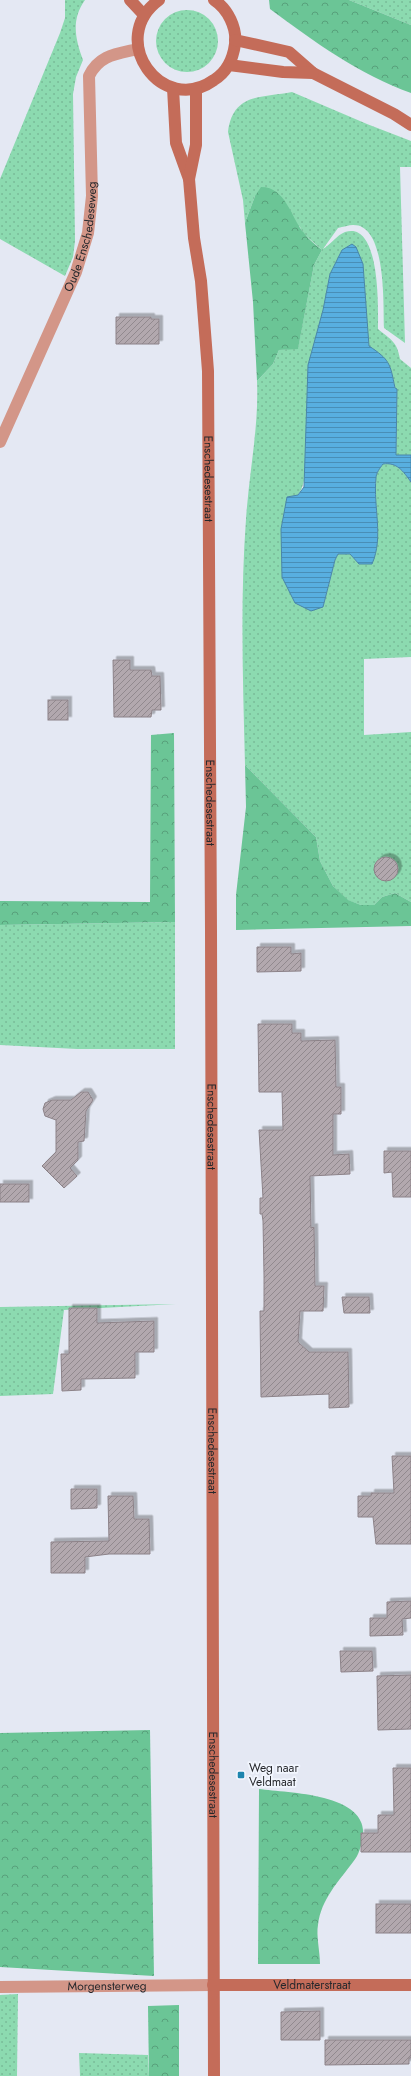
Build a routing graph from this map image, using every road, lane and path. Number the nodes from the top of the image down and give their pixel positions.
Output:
1 (130, 0) edge
2 (159, 0) edge
3 (216, 1) edge
4 (144, 15) junction
5 (236, 40) junction
6 (138, 49) junction
7 (229, 65) junction
8 (313, 73) junction
9 (173, 88) junction
10 (196, 89) junction
11 (394, 114) junction
12 (411, 114) edge
13 (411, 125) edge
14 (189, 179) junction
15 (0, 442) edge
16 (213, 1985) junction
17 (411, 1985) edge
18 (0, 1987) edge
19 (214, 2076) edge

1 - 4 main road
2 - 4 main road
3 - 5 main road
4 - 6 main road
5 - 7 main road
5 - 8 main road
6 - 9 main road
6 - 15 street, Oude Enschedeseweg
7 - 8 main road
7 - 10 main road
8 - 11 main road
9 - 10 main road
9 - 14 main road, Enschedesestraat
10 - 14 main road, Enschedesestraat
11 - 12 main road
11 - 13 main road
14 - 16 main road, Enschedesestraat
16 - 17 main road, Veldmaterstraat
16 - 18 street, Morgensterweg
16 - 19 main road, Enschedesestraat

